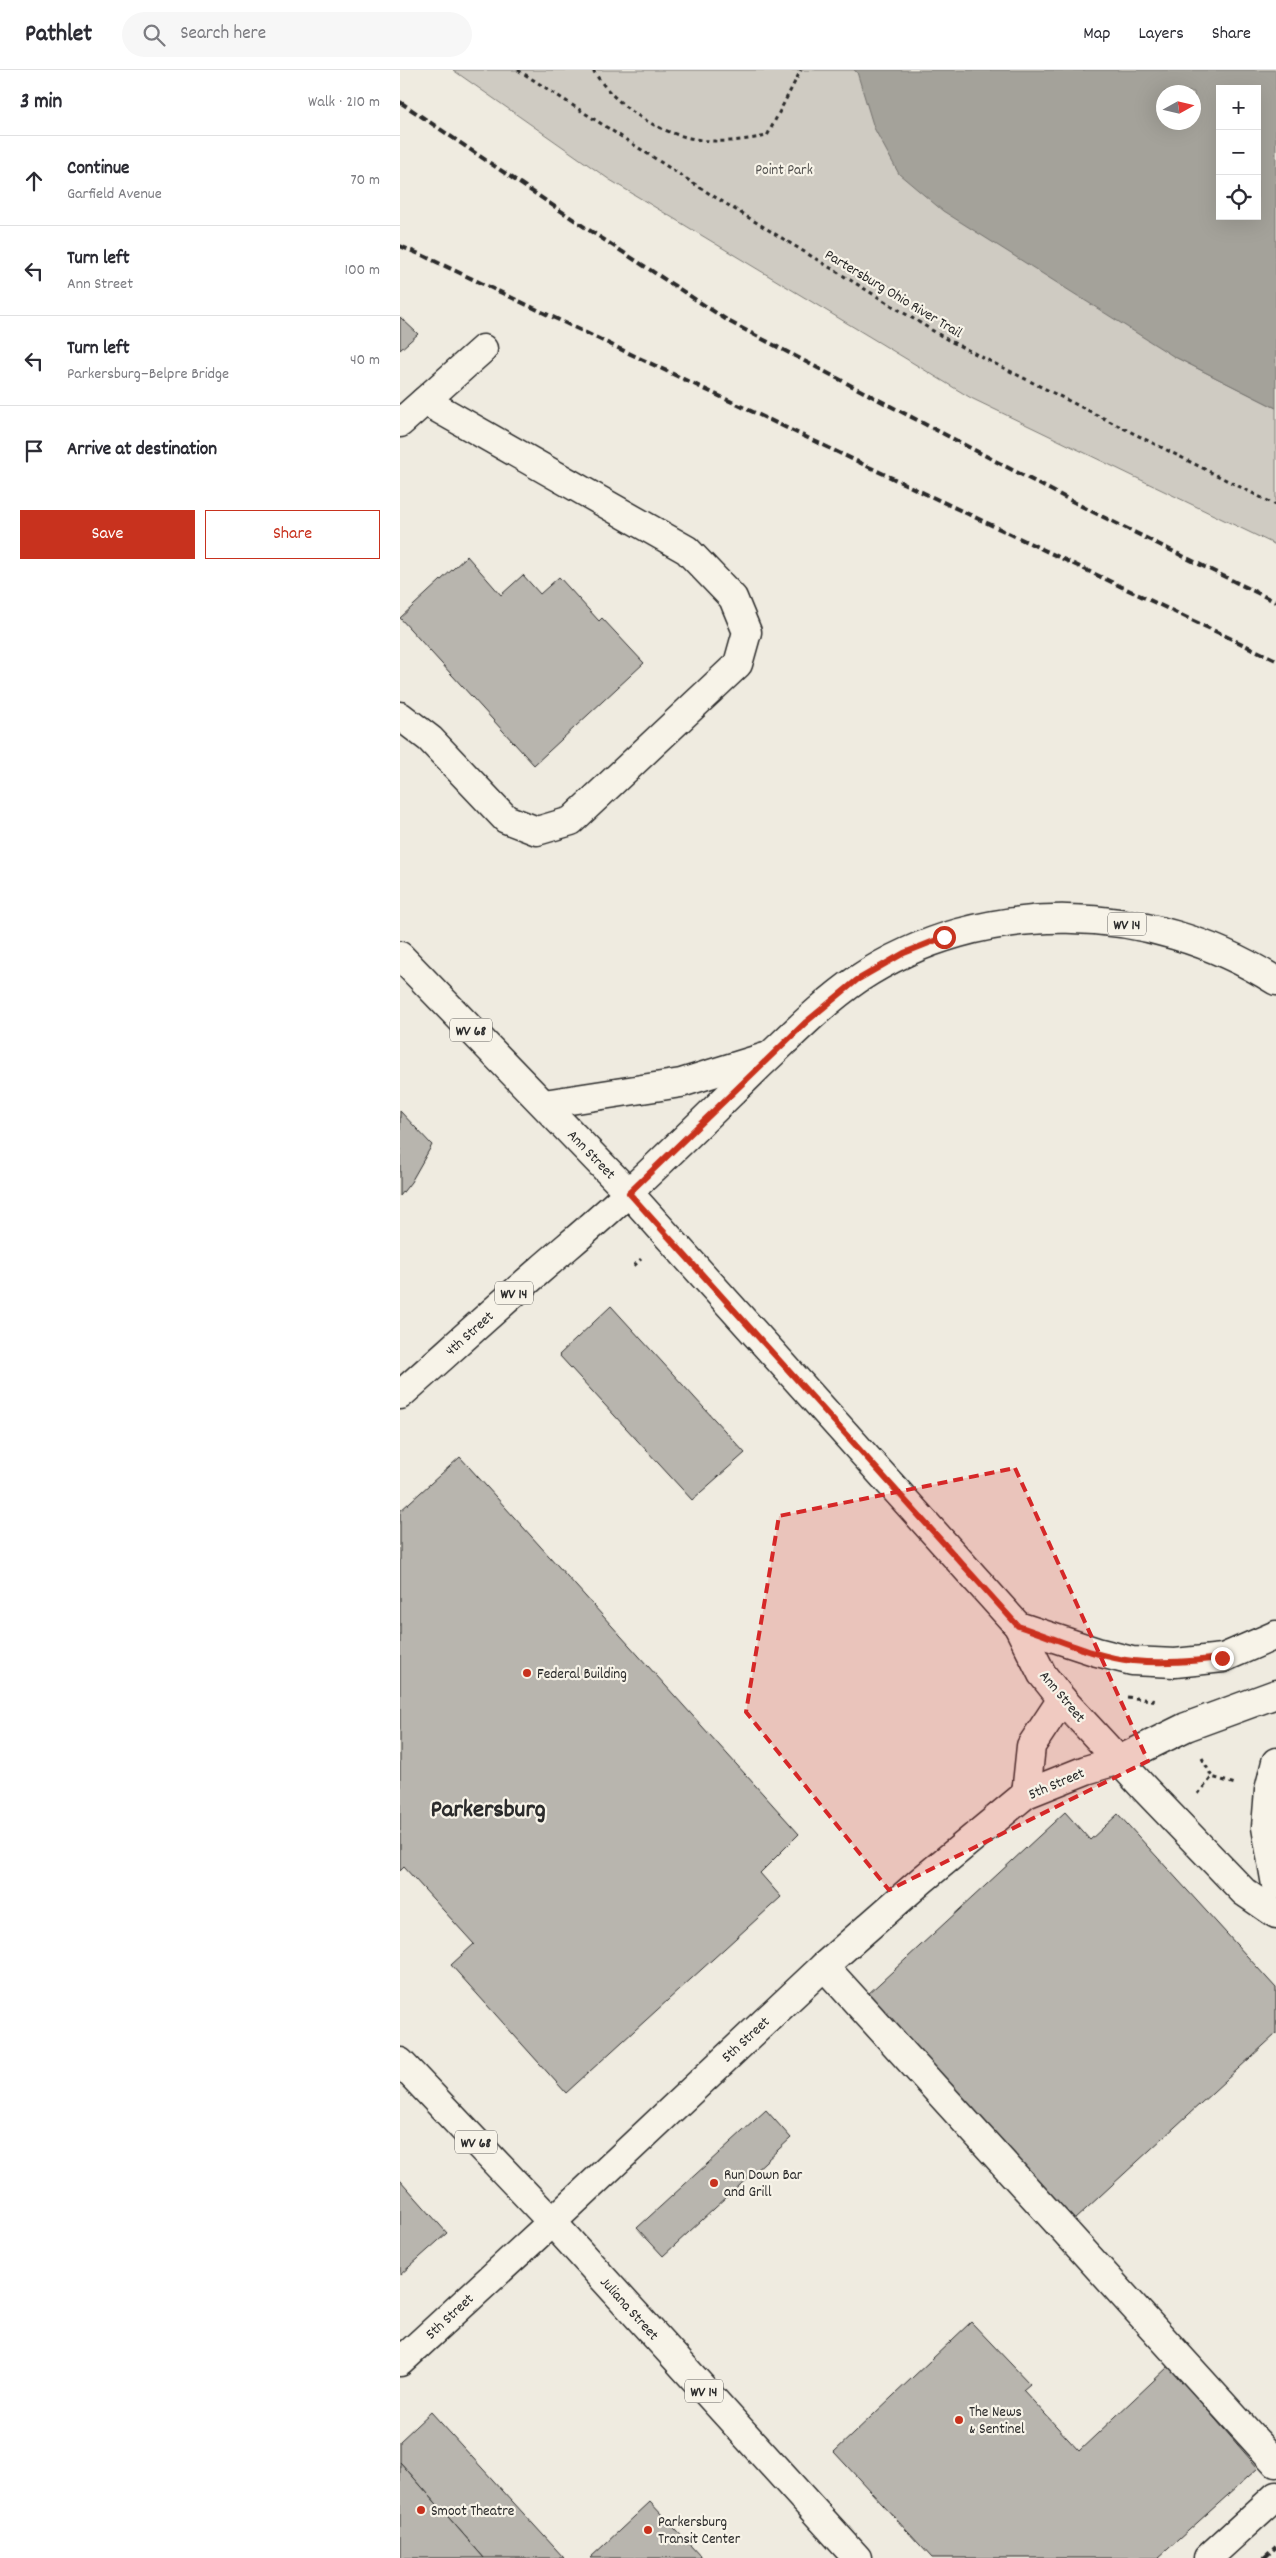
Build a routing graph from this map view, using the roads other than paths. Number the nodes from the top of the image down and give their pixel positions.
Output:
1 (483, 349) dead end
2 (425, 401) junction
3 (400, 423) edge
4 (400, 716) edge
5 (400, 956) edge
6 (1276, 981) edge
7 (770, 1056) junction
8 (544, 1104) junction
9 (629, 1193) junction
10 (400, 1395) edge
11 (1018, 1626) junction
12 (1276, 1635) edge
13 (1276, 1694) edge
14 (1062, 1698) junction
15 (1119, 1760) junction
16 (1276, 1762) edge
17 (1026, 1794) junction
18 (1276, 1885) edge
19 (1276, 1914) edge
20 (824, 1966) junction
21 (400, 2062) edge
22 (552, 2222) junction
23 (400, 2362) edge
24 (1276, 2462) edge
25 (1276, 2496) edge
26 (857, 2558) edge
27 (1208, 2558) edge

1 - 2 main road
2 - 3 main road
2 - 4 main road
5 - 8 main road, Ann Street / WV 68
6 - 7 main road, WV 14
7 - 8 main road
7 - 9 main road, WV 14
8 - 9 main road, Ann Street
9 - 10 main road, 4th Street / WV 14
9 - 11 main road, Ann Street
11 - 12 main road
11 - 14 main road, Ann Street
13 - 15 main road, 5th Street
14 - 15 main road, Ann Street
14 - 17 main road
15 - 17 main road, 5th Street
15 - 19 main road, Ann Street
16 - 18 main road
17 - 20 main road, 5th Street
20 - 22 main road, 5th Street
20 - 24 main road
21 - 22 main road, Juliana Street / WV 68
22 - 23 main road, 5th Street
22 - 26 main road, Juliana Street / WV 14
25 - 27 main road

